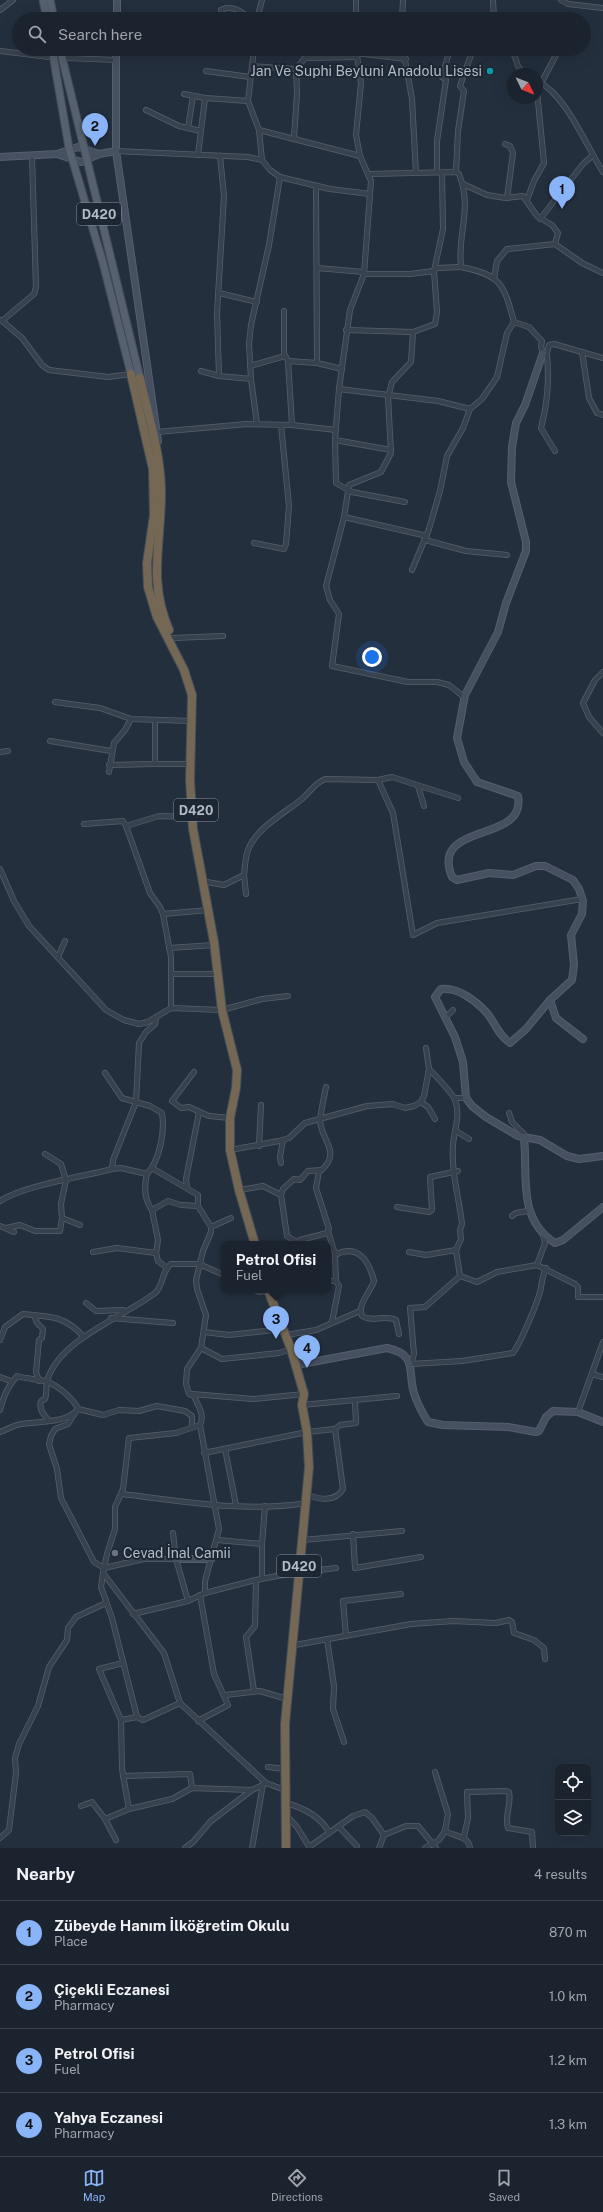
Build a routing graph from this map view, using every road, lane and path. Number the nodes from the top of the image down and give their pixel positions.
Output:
1 (13, 0) edge
2 (43, 0) edge
3 (50, 0) edge
4 (118, 0) edge
5 (262, 0) edge
6 (356, 0) edge
7 (403, 0) edge
8 (493, 0) edge
9 (561, 0) edge
10 (575, 2) edge
11 (603, 8) edge
12 (0, 10) edge
13 (221, 10) dead end
14 (46, 12) edge
15 (53, 12) edge
16 (117, 12) edge
17 (239, 12) edge
18 (259, 12) edge
19 (356, 12) edge
20 (402, 12) edge
21 (494, 12) edge
22 (0, 51) edge
23 (12, 53) edge
24 (34, 56) edge
25 (53, 56) edge
26 (62, 56) edge
27 (116, 56) edge
28 (253, 56) edge
29 (326, 56) edge
30 (356, 56) edge
31 (381, 56) edge
32 (405, 56) edge
33 (448, 56) edge
34 (471, 56) edge
35 (515, 56) edge
36 (555, 56) edge
37 (48, 58) dead end
38 (66, 58) dead end
39 (306, 58) joint
40 (406, 59) junction
41 (116, 60) junction
42 (252, 66) junction
43 (520, 68) edge
44 (296, 69) junction
45 (206, 71) dead end
46 (543, 76) edge
47 (250, 77) junction
48 (543, 86) edge
49 (184, 94) dead end
50 (193, 96) junction
51 (204, 98) junction
52 (248, 101) junction
53 (538, 104) edge
54 (146, 110) dead end
55 (188, 128) junction
56 (259, 130) junction
57 (201, 131) junction
58 (294, 138) junction
59 (505, 144) dead end
60 (70, 148) junction
61 (86, 150) junction
62 (116, 151) junction
63 (58, 154) junction
64 (99, 154) junction
65 (198, 155) junction
66 (220, 156) junction
67 (360, 156) junction
68 (592, 156) junction
69 (0, 157) edge
70 (32, 157) junction
71 (72, 160) junction
72 (88, 160) junction
73 (262, 160) junction
74 (456, 172) junction
75 (603, 172) edge
76 (416, 173) junction
77 (439, 173) junction
78 (370, 174) junction
79 (280, 177) junction
80 (462, 184) junction
81 (316, 186) junction
82 (370, 194) junction
83 (507, 198) junction
84 (527, 200) junction
85 (540, 219) junction
86 (555, 244) junction
87 (461, 267) junction
88 (317, 268) junction
89 (434, 271) junction
90 (603, 272) edge
91 (364, 273) junction
92 (494, 279) junction
93 (219, 293) junction
94 (257, 302) junction
95 (284, 311) dead end
96 (1, 321) edge
97 (514, 322) junction
98 (346, 330) junction
99 (413, 332) junction
100 (582, 352) junction
101 (545, 353) junction
102 (285, 356) junction
103 (603, 358) edge
104 (288, 361) junction
105 (317, 363) junction
106 (250, 366) junction
107 (342, 369) junction
108 (201, 371) dead end
109 (131, 374) junction
110 (219, 376) junction
111 (140, 378) joint
112 (251, 379) junction
113 (339, 389) junction
114 (389, 394) junction
115 (470, 409) junction
116 (603, 415) edge
117 (257, 424) junction
118 (292, 425) junction
119 (281, 426) junction
120 (336, 430) junction
121 (157, 432) junction
122 (335, 440) junction
123 (391, 450) junction
124 (554, 451) dead end
125 (348, 490) junction
126 (405, 502) dead end
127 (161, 508) junction
128 (344, 517) junction
129 (426, 538) junction
130 (254, 543) dead end
131 (507, 556) dead end
132 (412, 570) dead end
133 (223, 636) dead end
134 (173, 638) junction
135 (603, 672) edge
136 (464, 697) junction
137 (56, 702) dead end
138 (132, 719) junction
139 (155, 720) junction
140 (192, 721) junction
141 (603, 733) edge
142 (50, 741) dead end
143 (8, 750) dead end
144 (111, 751) junction
145 (0, 752) edge
146 (155, 764) junction
147 (191, 764) junction
148 (109, 765) junction
149 (109, 772) dead end
150 (378, 780) junction
151 (418, 786) junction
152 (458, 798) dead end
153 (424, 806) dead end
154 (192, 817) junction
155 (84, 824) dead end
156 (126, 826) junction
157 (0, 869) edge
158 (244, 875) junction
159 (207, 882) junction
160 (246, 894) dead end
161 (582, 899) junction
162 (208, 910) junction
163 (163, 914) junction
164 (65, 940) dead end
165 (214, 945) junction
166 (169, 948) junction
167 (58, 957) junction
168 (171, 974) junction
169 (217, 974) junction
170 (257, 996) dead end
171 (288, 996) dead end
172 (262, 999) junction
173 (550, 1000) junction
174 (171, 1008) junction
175 (225, 1009) junction
176 (453, 1010) dead end
177 (446, 1017) junction
178 (156, 1018) junction
179 (583, 1039) dead end
180 (426, 1048) dead end
181 (429, 1069) junction
182 (194, 1072) dead end
183 (105, 1073) dead end
184 (326, 1087) dead end
185 (454, 1098) junction
186 (466, 1098) junction
187 (136, 1102) junction
188 (421, 1102) junction
189 (262, 1105) dead end
190 (199, 1112) junction
191 (509, 1113) dead end
192 (230, 1118) junction
193 (435, 1119) dead end
194 (320, 1120) junction
195 (456, 1131) junction
196 (524, 1138) junction
197 (469, 1139) dead end
198 (283, 1140) junction
199 (259, 1146) junction
200 (232, 1150) junction
201 (45, 1154) dead end
202 (603, 1156) edge
203 (281, 1163) dead end
204 (152, 1168) junction
205 (112, 1169) junction
206 (319, 1171) junction
207 (456, 1172) junction
208 (147, 1174) junction
209 (66, 1180) junction
210 (186, 1188) junction
211 (242, 1189) junction
212 (281, 1195) junction
213 (0, 1201) edge
214 (198, 1206) junction
215 (397, 1207) dead end
216 (603, 1207) edge
217 (152, 1210) junction
218 (528, 1211) junction
219 (512, 1216) dead end
220 (62, 1218) junction
221 (231, 1218) dead end
222 (80, 1225) dead end
223 (0, 1226) edge
224 (211, 1227) junction
225 (6, 1228) junction
226 (328, 1231) junction
227 (14, 1232) dead end
228 (543, 1236) junction
229 (254, 1241) edge
230 (259, 1241) edge
231 (295, 1241) edge
232 (300, 1241) edge
233 (456, 1250) junction
234 (93, 1252) dead end
235 (409, 1252) dead end
236 (156, 1253) junction
237 (337, 1254) junction
238 (199, 1264) junction
239 (537, 1265) junction
240 (167, 1268) junction
241 (546, 1268) junction
242 (221, 1274) edge
243 (460, 1276) junction
244 (331, 1281) edge
245 (336, 1281) junction
246 (273, 1293) edge
247 (603, 1297) edge
248 (86, 1303) dead end
249 (125, 1310) junction
250 (360, 1311) junction
251 (34, 1315) junction
252 (111, 1318) junction
253 (332, 1322) junction
254 (173, 1323) dead end
255 (204, 1332) junction
256 (286, 1333) junction
257 (399, 1334) dead end
258 (84, 1337) junction
259 (0, 1340) edge
260 (603, 1342) edge
261 (201, 1348) junction
262 (291, 1349) junction
263 (411, 1364) junction
264 (299, 1365) junction
265 (592, 1374) junction
266 (0, 1377) edge
267 (603, 1377) edge
268 (11, 1381) junction
269 (39, 1381) junction
270 (47, 1382) junction
271 (189, 1394) junction
272 (304, 1394) junction
273 (397, 1396) dead end
274 (355, 1401) junction
275 (304, 1404) junction
276 (0, 1410) edge
277 (76, 1411) junction
278 (578, 1412) junction
279 (49, 1420) junction
280 (603, 1422) edge
281 (200, 1424) junction
282 (192, 1427) junction
283 (336, 1429) junction
284 (0, 1432) edge
285 (309, 1432) junction
286 (224, 1449) junction
287 (204, 1453) junction
288 (122, 1494) junction
289 (308, 1498) junction
290 (214, 1504) junction
291 (236, 1505) junction
292 (265, 1506) junction
293 (402, 1531) dead end
294 (173, 1533) dead end
295 (353, 1534) junction
296 (218, 1540) junction
297 (305, 1540) junction
298 (262, 1544) junction
299 (421, 1557) dead end
300 (176, 1559) junction
301 (211, 1559) junction
302 (104, 1568) junction
303 (336, 1568) dead end
304 (300, 1572) junction
305 (104, 1573) junction
306 (262, 1579) junction
307 (256, 1580) junction
308 (202, 1594) junction
309 (401, 1594) dead end
310 (188, 1601) junction
311 (106, 1603) junction
312 (133, 1614) junction
313 (346, 1636) junction
314 (327, 1639) junction
315 (294, 1644) junction
316 (545, 1659) dead end
317 (123, 1663) junction
318 (254, 1691) junction
319 (225, 1695) junction
320 (287, 1699) junction
321 (180, 1703) junction
322 (137, 1717) junction
323 (121, 1720) junction
324 (198, 1721) junction
325 (344, 1742) dead end
326 (268, 1767) dead end
327 (285, 1769) junction
328 (435, 1772) dead end
329 (123, 1776) junction
330 (264, 1784) junction
331 (192, 1788) junction
332 (252, 1790) junction
333 (285, 1790) junction
334 (289, 1803) junction
335 (82, 1806) dead end
336 (130, 1809) junction
337 (288, 1817) junction
338 (105, 1819) junction
339 (338, 1827) junction
340 (445, 1831) junction
341 (329, 1832) junction
342 (384, 1836) junction
343 (464, 1837) junction
344 (0, 1838) edge
345 (116, 1840) dead end
346 (432, 1843) junction
347 (357, 1846) dead end
348 (310, 1847) edge
349 (185, 1848) edge
350 (252, 1848) edge
351 (286, 1848) edge
352 (290, 1848) edge
353 (379, 1848) edge
354 (425, 1848) edge
355 (436, 1848) edge
356 (470, 1848) edge
357 (533, 1848) edge

1 - 12 street
2 - 14 main road
3 - 15 main road
4 - 16 street
5 - 18 street
6 - 19 street
7 - 20 street
8 - 21 street
9 - 10 street
10 - 11 street
13 - 17 street
22 - 23 street
24 - 37 street
25 - 60 main road
26 - 61 main road, D420
27 - 41 street
28 - 42 street
29 - 39 street
30 - 67 street
31 - 40 street
32 - 40 street
33 - 77 street
34 - 74 street
35 - 43 street
36 - 46 street
38 - 41 street
39 - 44 street
40 - 76 street
41 - 62 street
42 - 44 street
42 - 47 street
44 - 58 street
45 - 47 street
47 - 52 street
48 - 68 street
49 - 50 street
50 - 51 street
50 - 55 street
51 - 52 street
51 - 57 street
52 - 56 street
53 - 84 street
54 - 55 street
55 - 57 street
56 - 58 street
56 - 73 street
57 - 65 street
58 - 67 street
59 - 83 street
60 - 61 street
60 - 63 street
60 - 71 main road
61 - 64 street
61 - 72 main road, D420
62 - 64 street
62 - 65 street
62 - 121 street
63 - 70 street
63 - 71 street
64 - 72 street
65 - 66 street
66 - 73 street
66 - 93 street
67 - 78 street
68 - 75 street
68 - 85 street
69 - 70 street
70 - 96 street
71 - 72 street
71 - 109 main road
72 - 111 main road, D420
73 - 79 street
74 - 77 street
74 - 80 street
76 - 77 street
76 - 78 street
77 - 89 street
78 - 82 street
79 - 81 street
79 - 94 street
80 - 83 street
80 - 87 street
81 - 82 street
81 - 88 street
82 - 91 street
83 - 84 street
84 - 85 street
85 - 86 street
86 - 90 street
86 - 92 street
87 - 89 street
87 - 92 street
88 - 91 street
88 - 105 street
89 - 91 street
89 - 99 street
91 - 98 street
92 - 97 street
93 - 94 street
93 - 110 street
94 - 106 street
95 - 102 street
96 - 109 street
97 - 101 street
97 - 115 street
98 - 99 street
98 - 107 street
99 - 114 street
100 - 101 street
100 - 103 street
100 - 116 street
101 - 124 street
101 - 136 street
102 - 104 street
102 - 106 street
104 - 105 street
104 - 118 street
105 - 107 street
106 - 112 street
107 - 113 street
108 - 110 street
109 - 140 highway, D420
110 - 112 street
111 - 127 highway, D420
112 - 117 street
113 - 114 street
113 - 120 street
114 - 115 street
114 - 123 street
115 - 129 street
117 - 119 street
117 - 121 street
118 - 119 street
118 - 120 street
119 - 130 street
120 - 122 street
121 - 127 street
122 - 123 street
122 - 125 street
123 - 125 street
125 - 126 street
125 - 128 street
127 - 134 highway, D420
128 - 129 street
128 - 136 street
129 - 131 street
129 - 132 street
133 - 134 street
134 - 159 highway, D420
135 - 141 street
136 - 161 street
137 - 138 street
138 - 139 street
138 - 144 street
139 - 140 street
139 - 146 street
140 - 147 highway, D420
142 - 144 street
143 - 145 street
144 - 148 street
146 - 147 street
146 - 148 street
147 - 154 highway, D420
148 - 149 street
150 - 151 street
150 - 158 street
150 - 161 street
151 - 152 street
151 - 153 street
154 - 156 street
154 - 162 highway, D420
155 - 156 street
156 - 163 street
157 - 167 street
158 - 159 street
158 - 160 street
159 - 175 highway, D420
161 - 173 street
162 - 163 street
162 - 165 highway, D420
163 - 166 street
164 - 167 street
165 - 166 street
165 - 169 highway, D420
166 - 168 street
167 - 178 street
168 - 169 street
168 - 174 street
169 - 175 highway, D420
170 - 172 street
171 - 172 street
172 - 175 street
173 - 177 street
173 - 179 street
174 - 175 street
174 - 178 street
175 - 192 highway, D420
175 - 200 highway, D420
176 - 177 street
177 - 186 street
178 - 187 street
180 - 181 street
181 - 185 street
181 - 188 street
182 - 190 street
183 - 187 street
184 - 194 street
185 - 186 street
185 - 195 street
186 - 196 street
187 - 204 street
187 - 205 street
188 - 193 street
188 - 194 street
189 - 199 street
190 - 192 street
190 - 210 street
191 - 196 street
192 - 200 highway, D420
194 - 198 street
194 - 206 street
195 - 197 street
195 - 207 street
196 - 202 street
196 - 218 street
198 - 199 street
198 - 203 street
199 - 200 street
200 - 211 highway, D420
201 - 209 street
204 - 208 street
204 - 210 street
205 - 208 street
205 - 209 street
206 - 212 street
206 - 226 street
207 - 215 street
207 - 233 street
208 - 217 street
209 - 213 street
209 - 220 street
210 - 214 street
211 - 212 street
211 - 229 highway, D420
211 - 230 highway, D420
212 - 231 street
214 - 217 street
214 - 224 street
216 - 228 street
217 - 236 street
218 - 219 street
218 - 228 street
220 - 222 street
220 - 225 street
221 - 224 street
223 - 225 street
224 - 238 street
225 - 227 street
226 - 232 street
226 - 237 street
228 - 239 street
233 - 235 street
233 - 243 street
234 - 236 street
236 - 240 street
237 - 245 street
237 - 250 street
238 - 240 street
238 - 242 street
238 - 255 street
239 - 241 street
239 - 243 street
240 - 249 street
241 - 247 street
241 - 263 street
243 - 263 street
244 - 245 street
245 - 253 street
246 - 256 highway, D420
248 - 249 street
249 - 252 street
250 - 253 street
250 - 257 street
251 - 258 street
251 - 259 street
251 - 269 street
252 - 254 street
252 - 258 street
253 - 256 street
255 - 256 street
255 - 261 street
256 - 262 highway, D420
256 - 264 highway, D420
258 - 270 street
260 - 265 street
261 - 262 street
261 - 271 street
262 - 264 highway, D420
263 - 264 street
263 - 278 street
264 - 272 highway, D420
264 - 275 highway, D420
265 - 267 street
265 - 278 street
266 - 268 street
268 - 269 street
268 - 276 street
269 - 270 street
270 - 277 street
270 - 279 street
271 - 272 street
271 - 281 street
272 - 275 highway, D420
273 - 274 street
274 - 275 street
274 - 283 street
275 - 285 highway, D420
277 - 279 street
277 - 282 street
277 - 302 street
278 - 280 street
279 - 284 street
281 - 282 street
281 - 287 street
282 - 288 street
283 - 285 street
283 - 289 street
285 - 286 street
285 - 289 highway, D420
286 - 287 street
286 - 291 street
287 - 290 street
288 - 290 street
288 - 302 street
289 - 292 street
289 - 297 highway, D420
290 - 291 street
290 - 296 street
291 - 292 street
292 - 298 street
293 - 295 street
294 - 300 street
295 - 297 street
295 - 299 street
296 - 298 street
296 - 301 street
297 - 304 highway, D420
298 - 306 street
300 - 301 street
300 - 302 street
300 - 310 street
301 - 308 street
302 - 305 street
303 - 304 street
304 - 306 street
304 - 315 highway, D420
305 - 311 street
305 - 312 street
306 - 307 street
307 - 308 street
307 - 318 street
308 - 310 street
308 - 319 street
309 - 313 street
310 - 312 street
311 - 317 street
311 - 344 street
312 - 321 street
313 - 314 street
313 - 316 street
314 - 315 street
314 - 325 street
315 - 320 highway, D420
315 - 334 highway, D420
317 - 322 street
317 - 323 street
318 - 319 street
318 - 320 street
319 - 324 street
320 - 327 highway, D420
321 - 322 street
321 - 324 street
322 - 323 street
323 - 329 street
324 - 330 street
326 - 327 street
327 - 333 highway, D420
328 - 340 street
329 - 331 street
329 - 336 street
330 - 332 street
330 - 333 street
330 - 350 street
331 - 332 street
331 - 336 street
332 - 349 street
333 - 334 highway, D420
334 - 337 highway, D420
334 - 341 street
335 - 338 street
336 - 338 street
337 - 348 street
337 - 351 highway, D420
337 - 352 highway, D420
338 - 345 street
339 - 341 street
339 - 342 street
339 - 347 street
340 - 343 street
340 - 346 street
341 - 348 street
342 - 346 street
342 - 353 street
343 - 356 street
343 - 357 street
346 - 354 street
346 - 355 street

